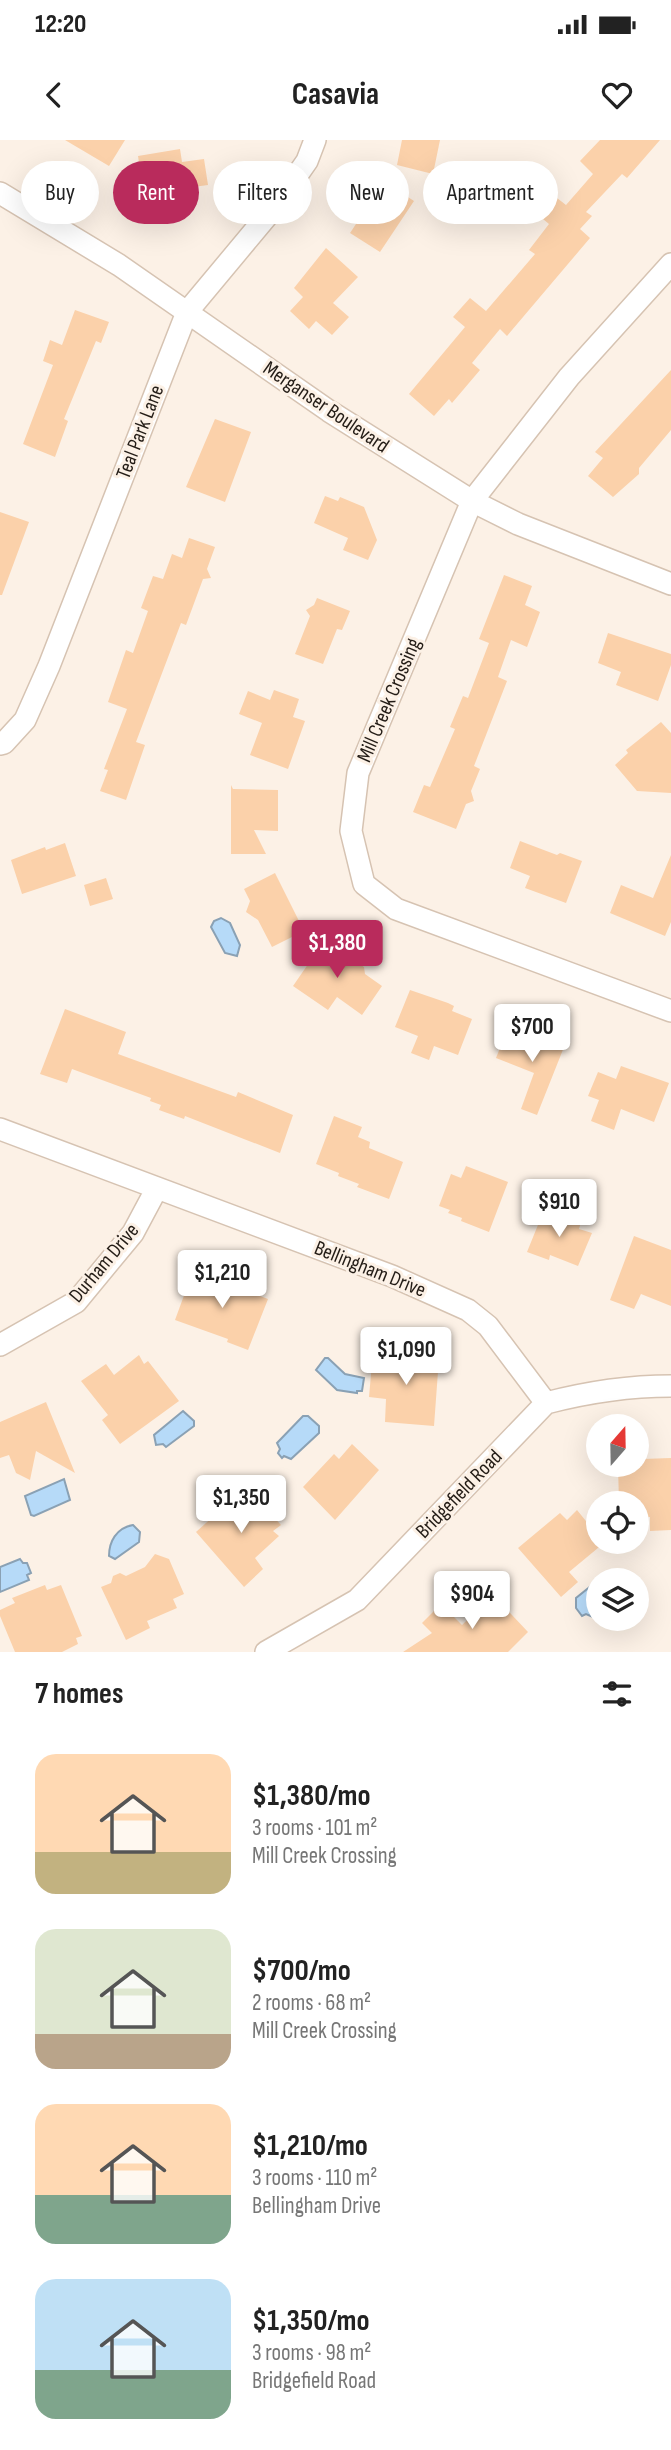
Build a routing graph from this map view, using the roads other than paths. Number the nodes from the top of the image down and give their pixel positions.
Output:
1 (316, 140) edge
2 (0, 193) edge
3 (671, 264) edge
4 (187, 312) junction
5 (472, 501) junction
6 (671, 583) edge
7 (0, 744) edge
8 (671, 1011) edge
9 (0, 1129) edge
10 (157, 1188) junction
11 (0, 1345) edge
12 (671, 1386) edge
13 (546, 1403) junction
14 (266, 1652) edge

1 - 4 street, Teal Park Lane
2 - 4 street, Merganser Boulevard
3 - 5 street, Mill Creek Crossing
4 - 5 street, Merganser Boulevard
4 - 7 street, Teal Park Lane
5 - 6 street, Merganser Boulevard
5 - 8 street, Mill Creek Crossing
9 - 10 street, Bellingham Drive
10 - 11 street, Durham Drive
10 - 13 street, Bellingham Drive
12 - 13 street
13 - 14 street, Bridgefield Road

